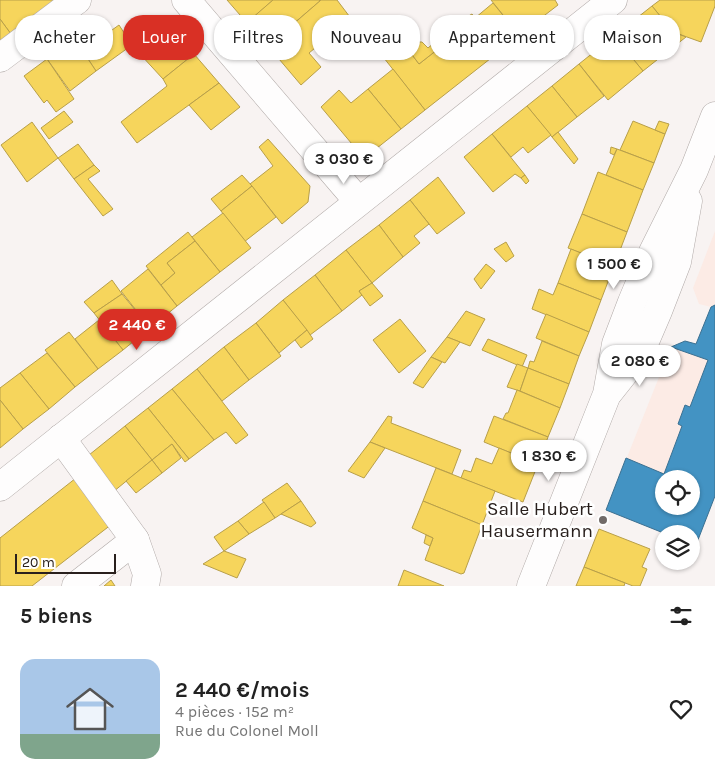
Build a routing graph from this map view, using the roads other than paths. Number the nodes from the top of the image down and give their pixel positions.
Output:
1 (78, 0) edge
2 (186, 0) edge
3 (613, 0) edge
4 (0, 58) edge
5 (715, 116) edge
6 (358, 201) junction
7 (61, 438) junction
8 (0, 487) edge
9 (135, 540) junction
10 (76, 586) edge
11 (145, 586) edge
12 (531, 586) edge

1 - 4 street
2 - 6 street
3 - 6 street
5 - 12 street
6 - 7 street
7 - 8 street
7 - 9 street
9 - 10 street
9 - 11 street

